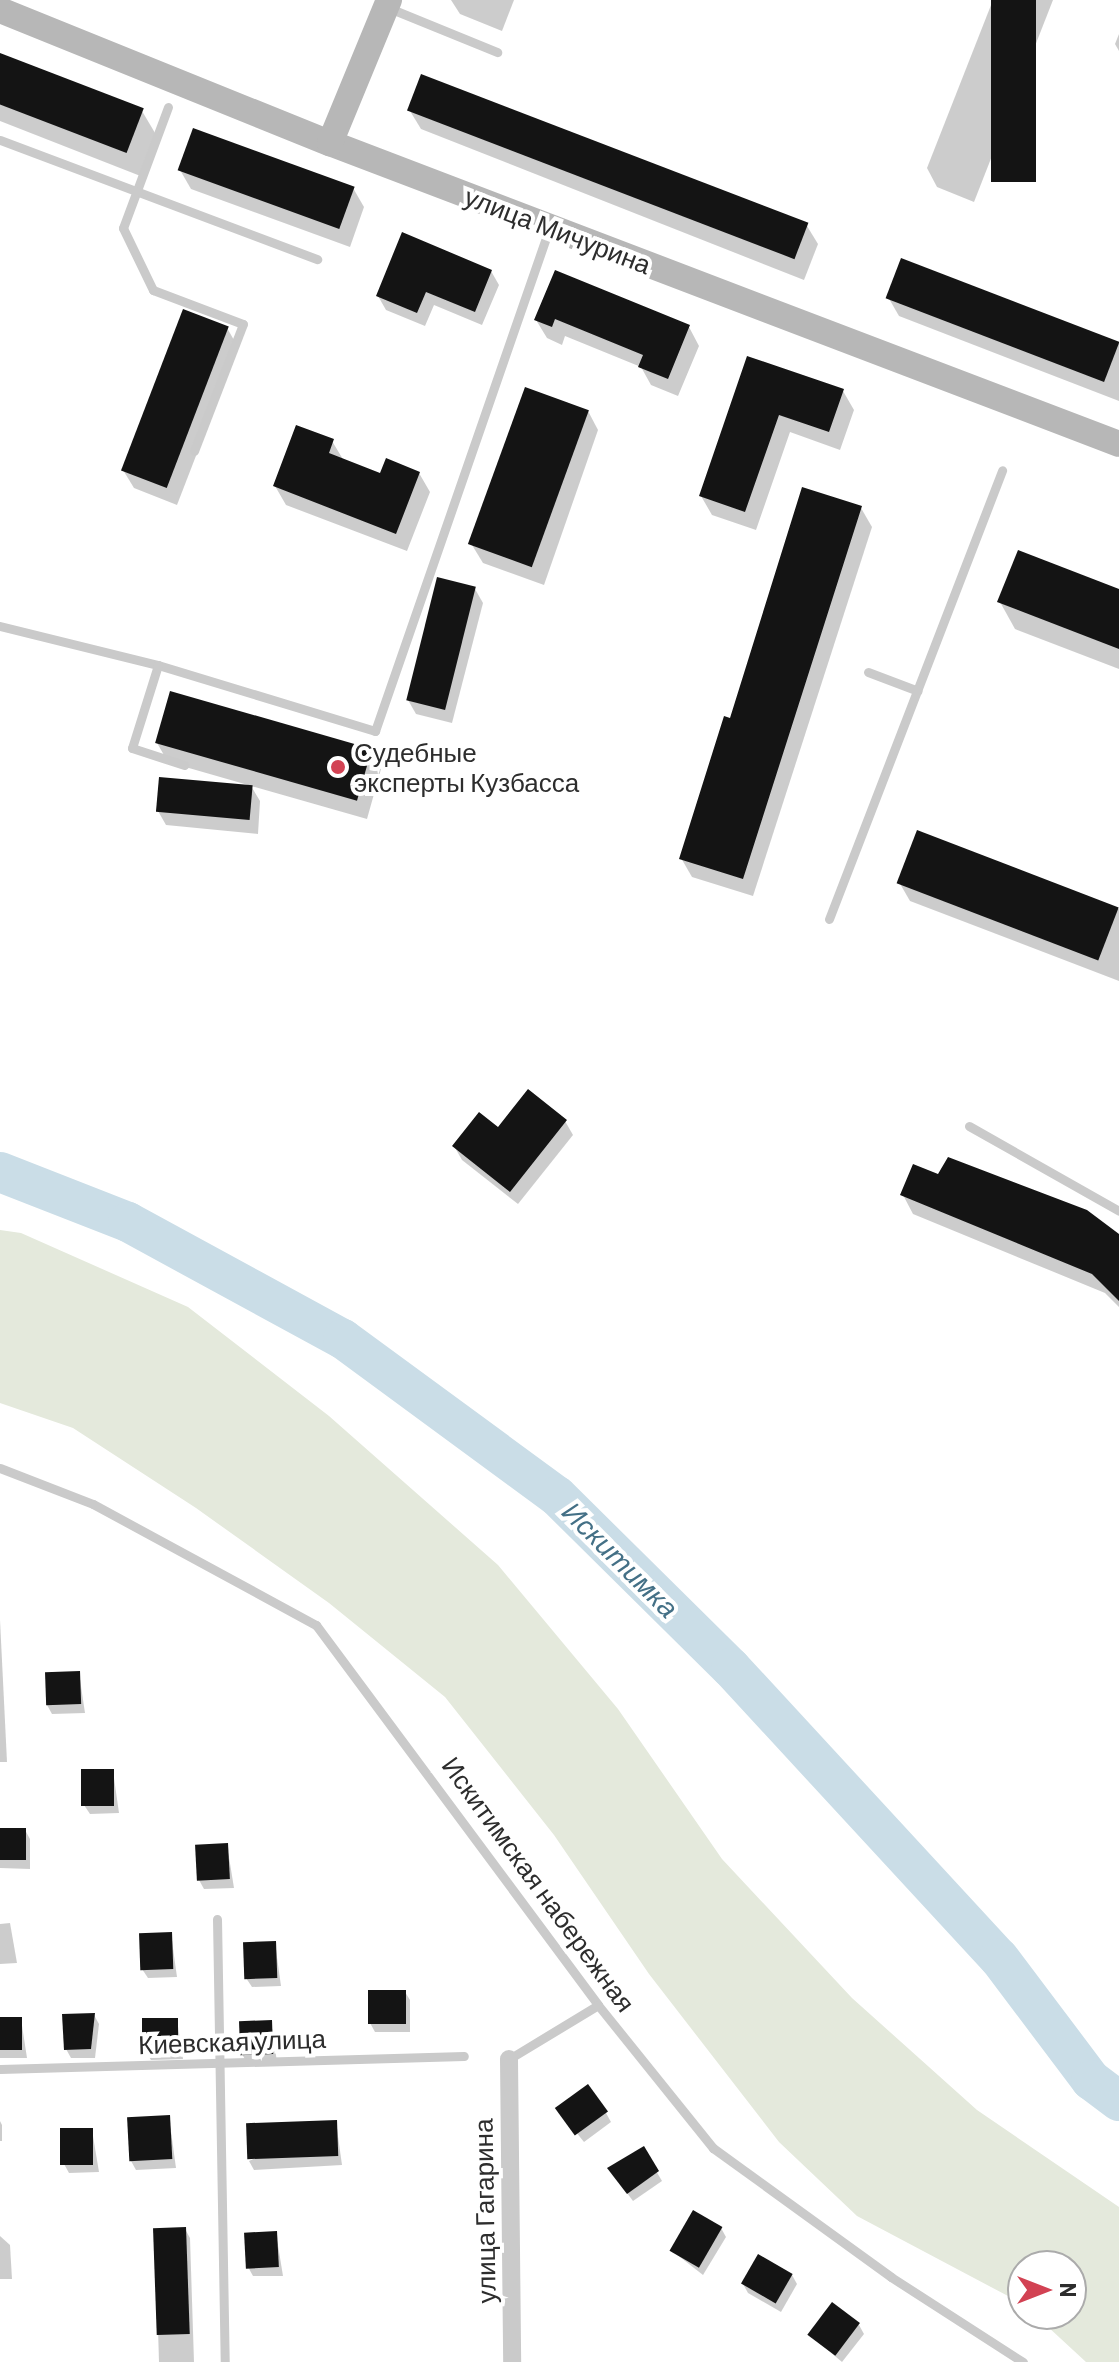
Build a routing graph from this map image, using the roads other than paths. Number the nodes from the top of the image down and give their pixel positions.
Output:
1 (387, 4) edge
2 (0, 10) edge
3 (497, 52) dead end
4 (168, 107) dead end
5 (0, 140) edge
6 (330, 143) junction
7 (136, 194) junction
8 (550, 226) junction
9 (317, 259) dead end
10 (1119, 444) edge
11 (194, 451) dead end
12 (1002, 470) dead end
13 (0, 626) edge
14 (158, 665) junction
15 (868, 672) dead end
16 (918, 691) junction
17 (184, 765) dead end
18 (829, 919) dead end
19 (969, 1126) dead end
20 (1119, 1211) edge
21 (0, 1468) edge
22 (217, 1919) dead end
23 (598, 2005) junction
24 (464, 2056) dead end
25 (509, 2059) joint
26 (218, 2063) junction
27 (0, 2069) edge
28 (225, 2362) edge
29 (512, 2362) edge
30 (1023, 2362) edge

1 - 3 lane
1 - 6 street
2 - 6 street, улица Мичурина
4 - 7 lane
5 - 7 lane
6 - 8 street, улица Мичурина
7 - 9 lane
7 - 11 lane
8 - 10 street, улица Мичурина
8 - 14 lane
12 - 16 lane
13 - 14 lane
14 - 17 lane
15 - 16 lane
16 - 18 lane
19 - 20 lane
21 - 23 lane, Искитимская набережная
22 - 26 lane
23 - 25 lane
23 - 30 lane, Искитимская набережная
24 - 26 lane, Киевская улица
25 - 29 street, улица Гагарина
26 - 27 lane, Киевская улица
26 - 28 lane

